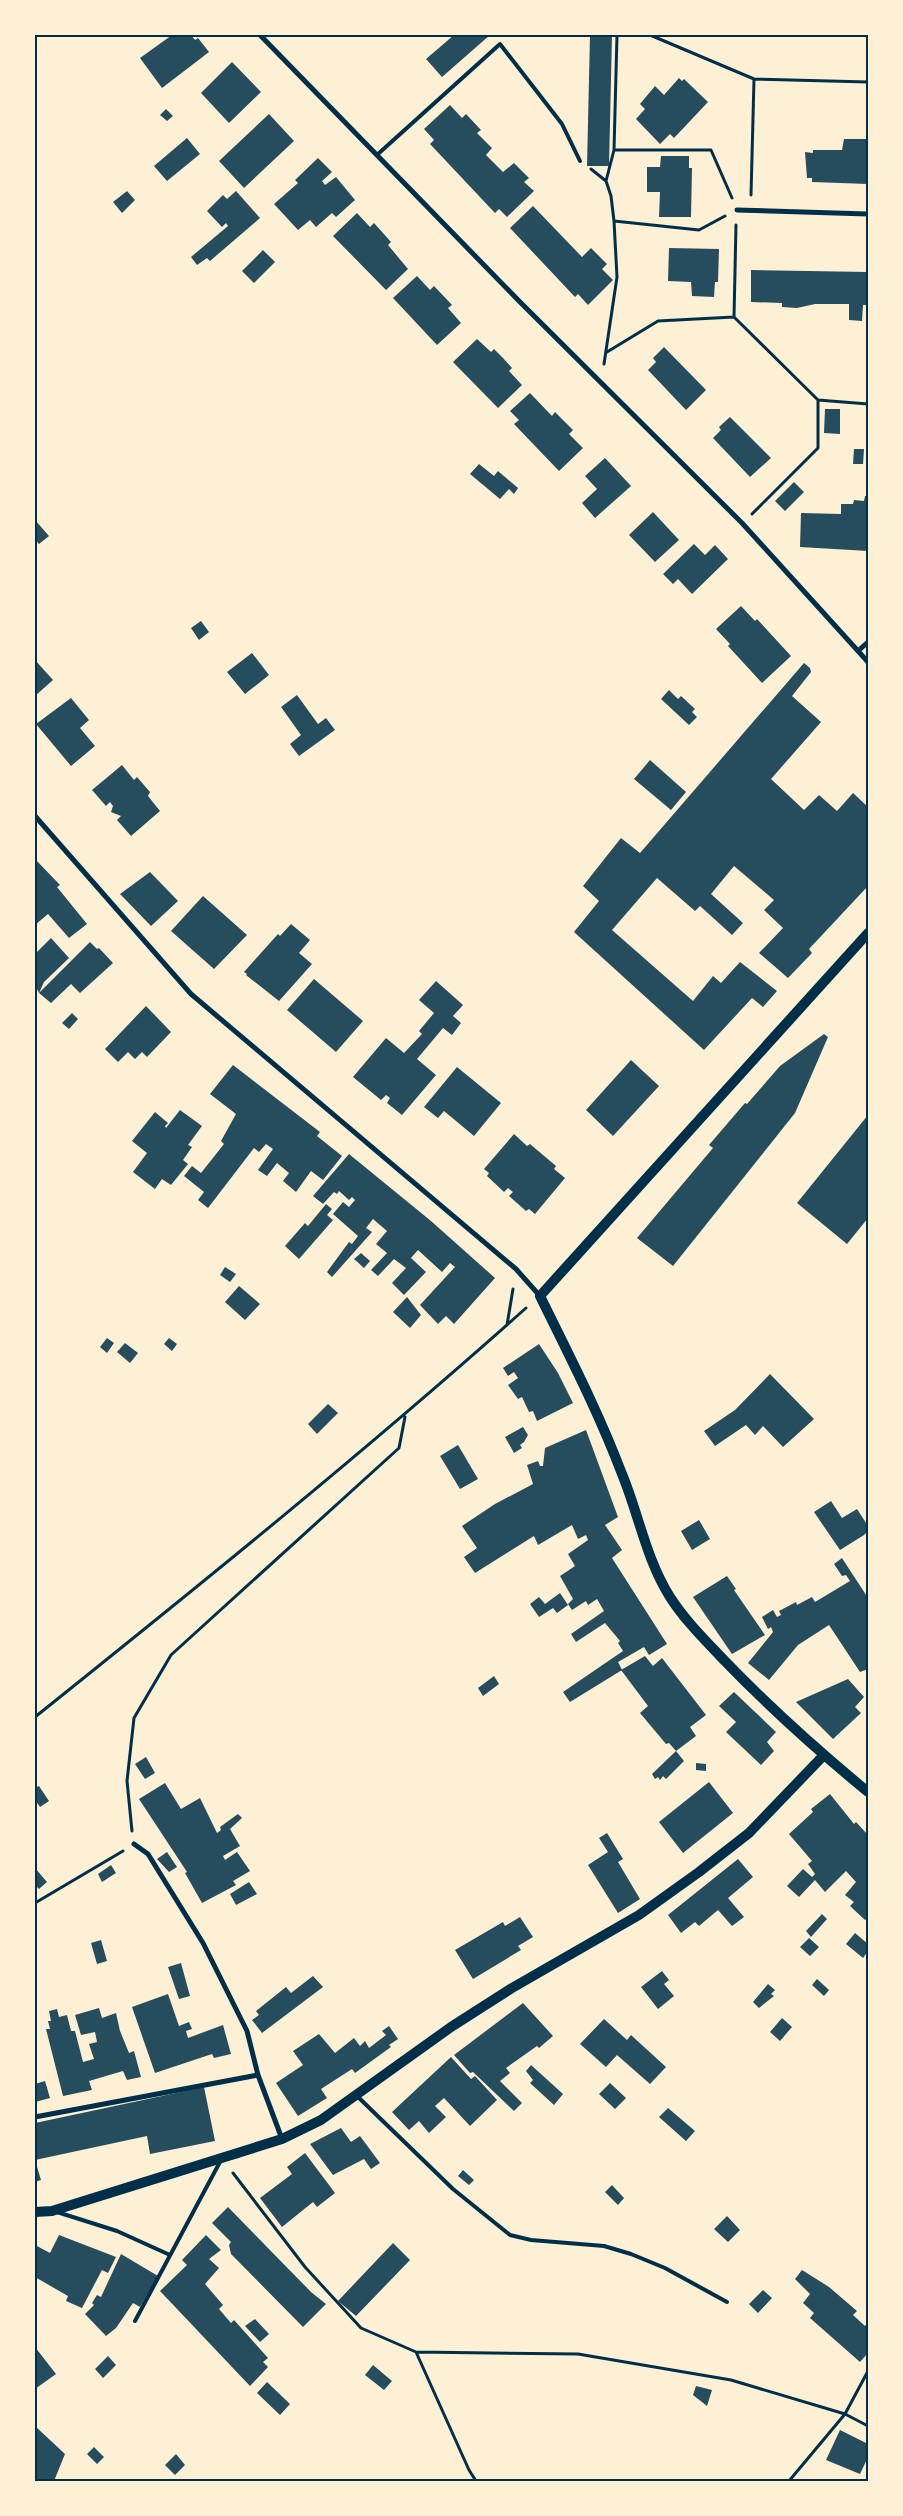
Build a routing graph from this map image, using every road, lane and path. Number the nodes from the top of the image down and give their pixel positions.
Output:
1 (260, 35) edge
2 (617, 35) edge
3 (650, 35) edge
4 (754, 78) junction
5 (868, 82) edge
6 (614, 150) junction
7 (378, 154) junction
8 (580, 161) joint
9 (606, 181) junction
10 (736, 210) junction
11 (868, 214) edge
12 (614, 221) junction
13 (734, 317) junction
14 (607, 352) junction
15 (600, 379) junction
16 (818, 400) junction
17 (868, 404) edge
18 (742, 523) junction
19 (868, 642) edge
20 (858, 651) junction
21 (868, 662) edge
22 (35, 816) edge
23 (868, 933) edge
24 (516, 1269) junction
25 (540, 1296) junction
26 (507, 1326) junction
27 (405, 1416) junction
28 (35, 1717) edge
29 (824, 1756) junction
30 (868, 1792) edge
31 (134, 1844) junction
32 (35, 1903) edge
33 (258, 2075) junction
34 (356, 2095) junction
35 (35, 2117) edge
36 (282, 2139) junction
37 (222, 2158) junction
38 (52, 2211) junction
39 (35, 2212) edge
40 (170, 2255) junction
41 (727, 2302) dead end
42 (135, 2321) dead end
43 (416, 2352) junction
44 (868, 2371) edge
45 (844, 2414) junction
46 (868, 2426) edge
47 (476, 2481) edge
48 (789, 2481) edge

1 - 7 street
2 - 6 path
3 - 4 path
4 - 5 path
4 - 10 path
6 - 9 path
6 - 10 path
7 - 8 lane
7 - 15 street
8 - 9 path
9 - 12 path
10 - 11 street
10 - 12 path
10 - 13 path
12 - 14 path
13 - 14 path
13 - 16 path
14 - 15 path
15 - 18 street
16 - 17 path
16 - 18 path
18 - 20 street
19 - 20 street
20 - 21 street
22 - 24 street
23 - 25 main road
24 - 25 street
24 - 26 path
25 - 26 path
25 - 29 main road
26 - 27 path
27 - 28 path
27 - 31 path
29 - 30 main road
29 - 34 main road
31 - 32 path
31 - 33 street
33 - 35 street
33 - 36 street
34 - 36 main road
34 - 41 lane
36 - 37 main road
37 - 38 main road
37 - 40 lane
37 - 43 path
38 - 39 main road
38 - 40 lane
40 - 42 lane
43 - 45 path
43 - 47 path
44 - 45 path
45 - 46 path
45 - 48 path

